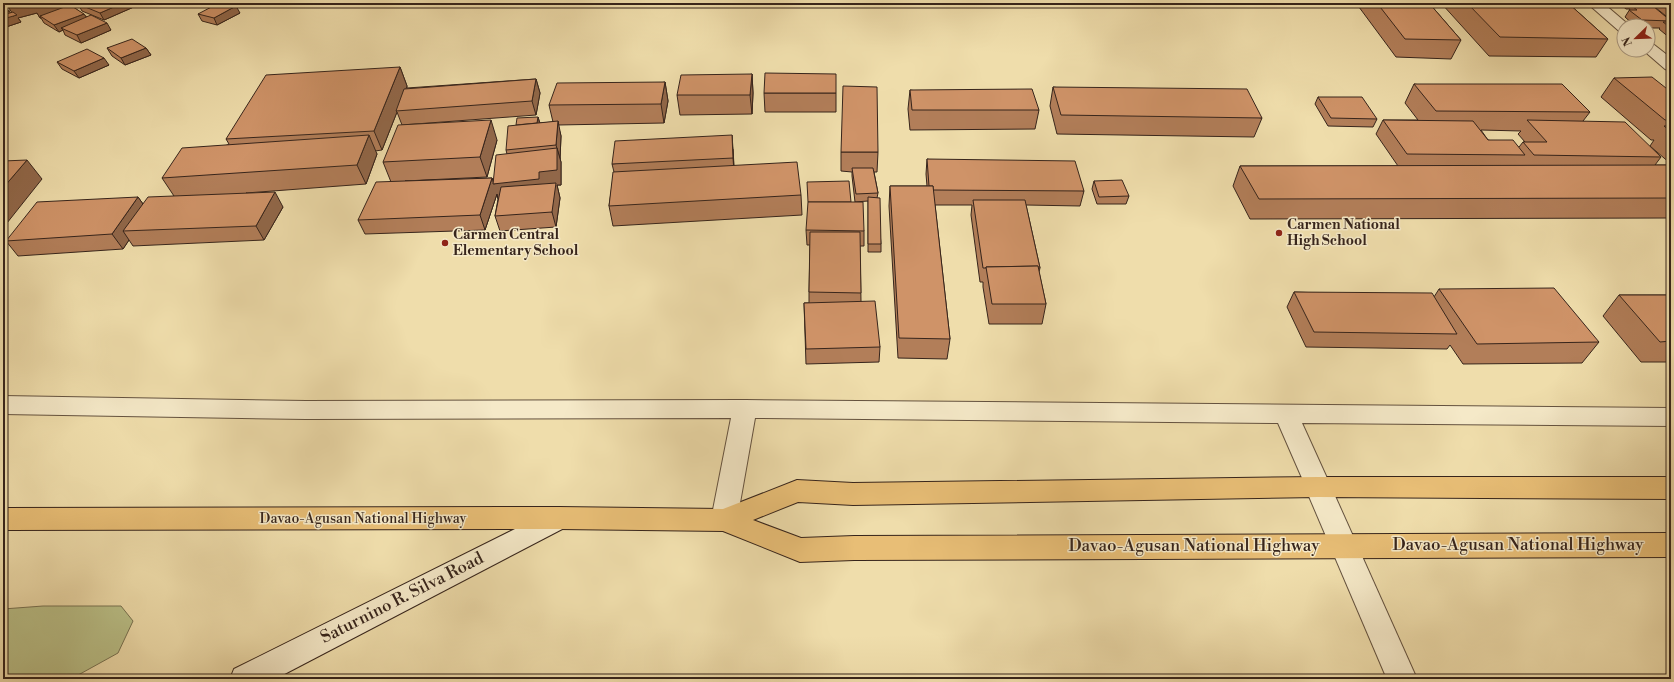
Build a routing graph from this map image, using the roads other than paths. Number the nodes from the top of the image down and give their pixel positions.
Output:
1 (18, 3) edge
2 (1594, 3) edge
3 (3, 8) edge
4 (1616, 21) edge
5 (1656, 48) edge
6 (1671, 48) edge
7 (1656, 54) edge
8 (1671, 66) edge
9 (3, 405) edge
10 (745, 409) junction
11 (1286, 414) junction
12 (1671, 417) edge
13 (1318, 488) junction
14 (1671, 488) edge
15 (559, 518) junction
16 (3, 519) edge
17 (724, 520) junction
18 (1671, 545) edge
19 (1343, 546) junction
20 (245, 679) edge
21 (1402, 679) edge

1 - 3 street
2 - 4 street
5 - 6 street
7 - 8 street
9 - 10 street
10 - 11 street
10 - 17 street
11 - 12 street
11 - 13 street
13 - 14 highway, Davao-Agusan National Highway
13 - 17 highway, Davao-Agusan National Highway
13 - 19 street
15 - 16 highway, Davao-Agusan National Highway
15 - 17 highway, Davao-Agusan National Highway
15 - 20 street, Saturnino R. Silva Road
17 - 19 highway, Davao-Agusan National Highway
18 - 19 highway, Davao-Agusan National Highway
19 - 21 street

